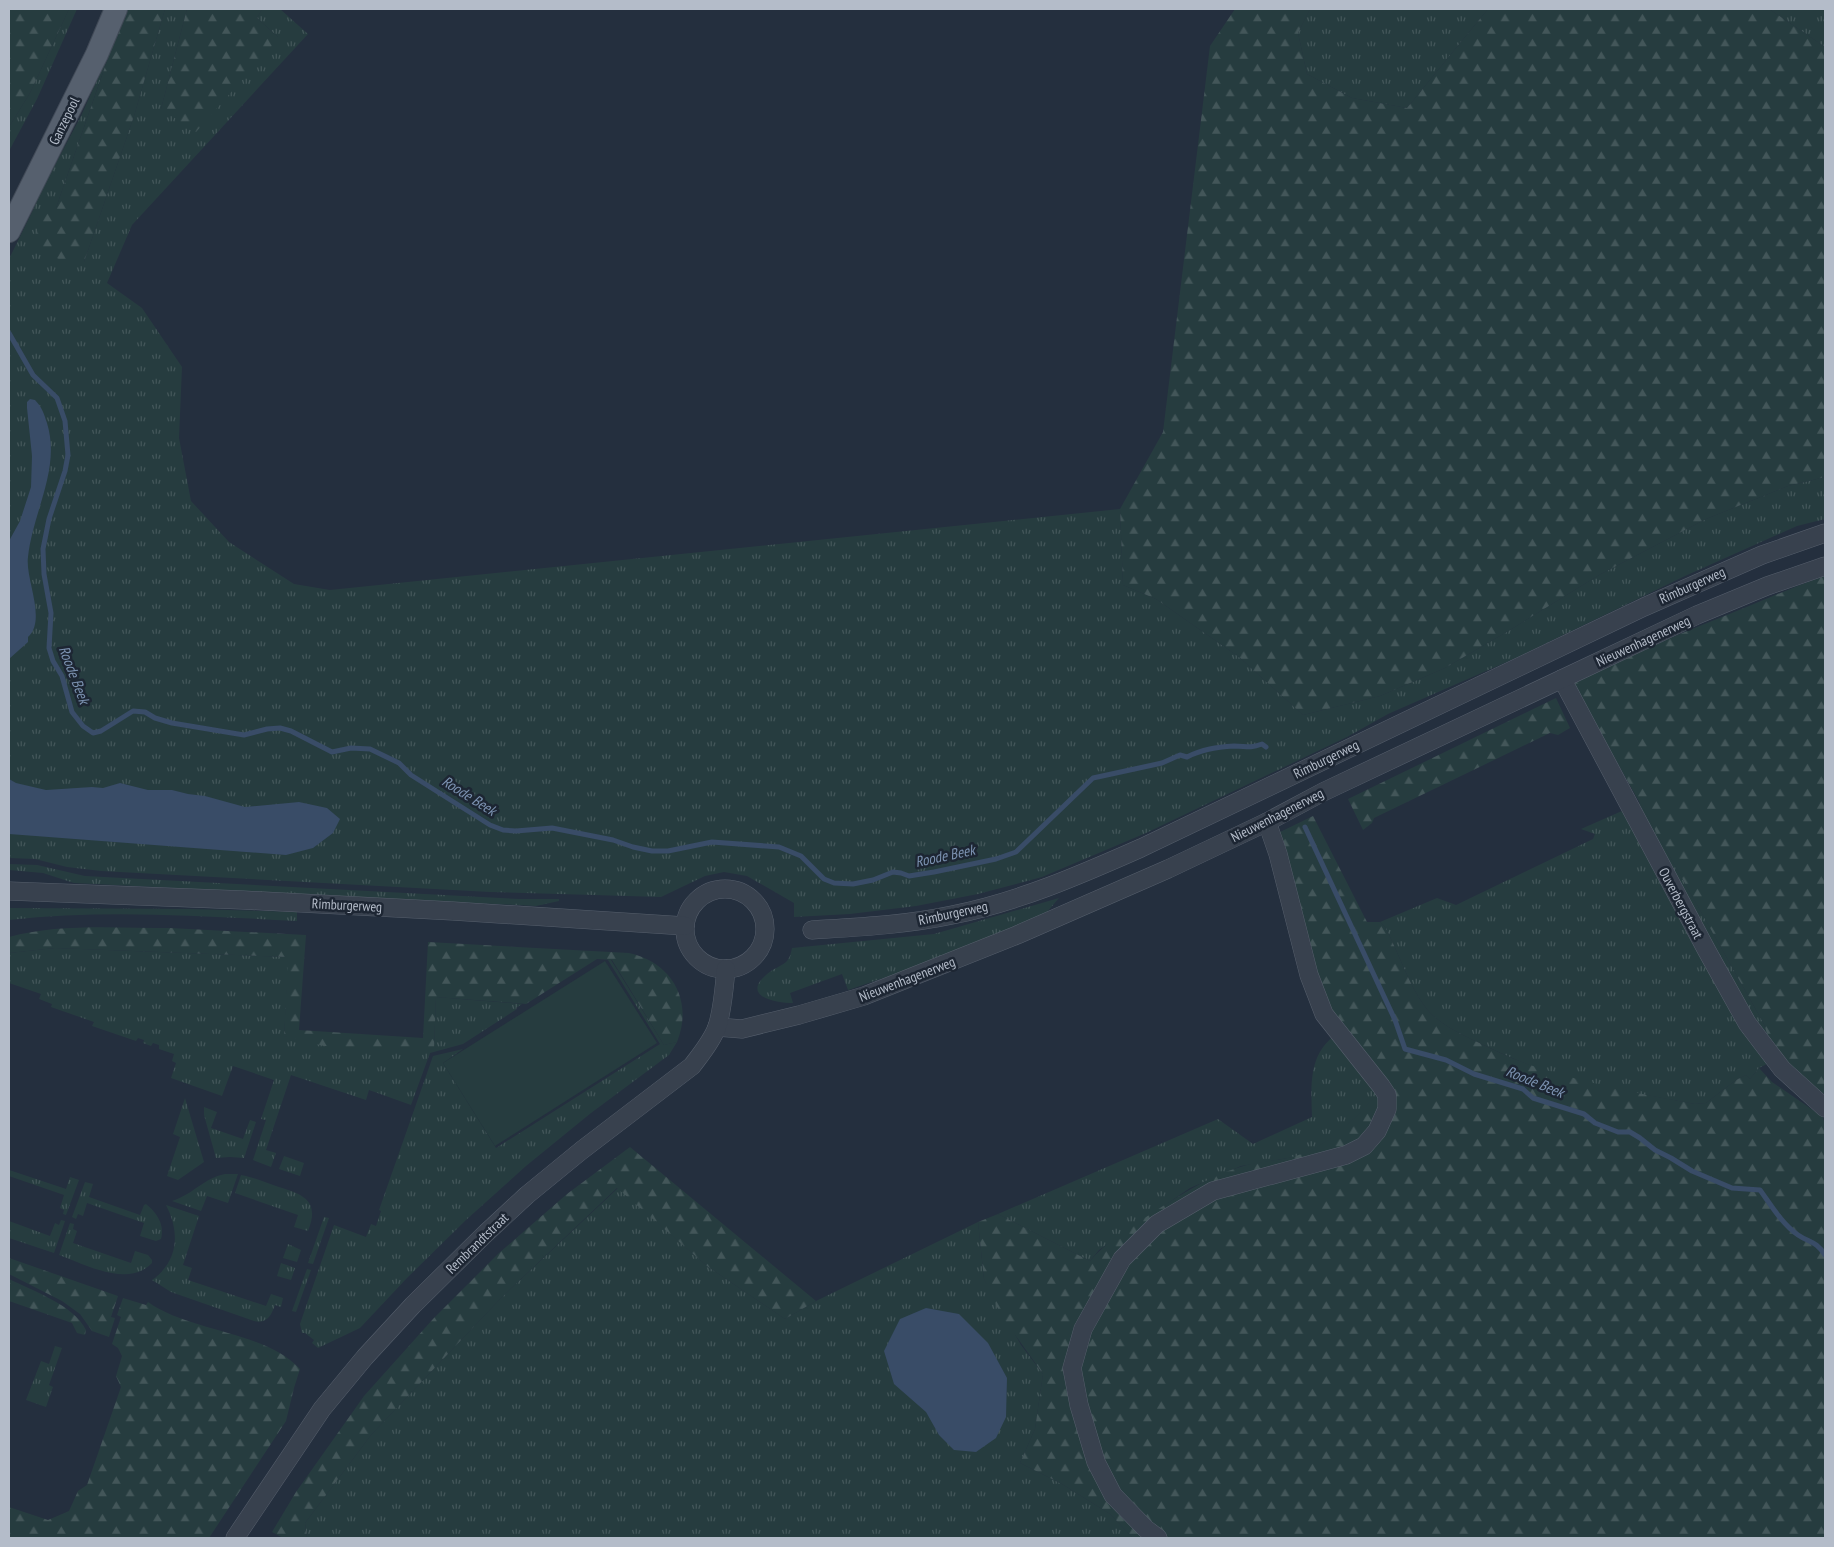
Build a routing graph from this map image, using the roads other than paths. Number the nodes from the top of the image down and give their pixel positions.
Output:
1 (116, 9) edge
2 (9, 231) edge
3 (1825, 533) edge
4 (1825, 566) edge
5 (1562, 679) junction
6 (1267, 822) junction
7 (9, 891) edge
8 (684, 926) junction
9 (812, 930) dead end
10 (726, 969) junction
11 (717, 1027) junction
12 (1825, 1108) edge
13 (235, 1538) edge
14 (1158, 1538) edge

1 - 2 main road, Ganzepool
3 - 9 street, Rimburgerweg
4 - 5 street, Nieuwenhagenerweg
5 - 6 street, Nieuwenhagenerweg
5 - 12 street, Ouverbergstraat
6 - 11 street, Nieuwenhagenerweg
6 - 14 street
7 - 8 street, Rimburgerweg
8 - 10 street
8 - 10 street
10 - 11 street, Rembrandtstraat
11 - 13 street, Rembrandtstraat

